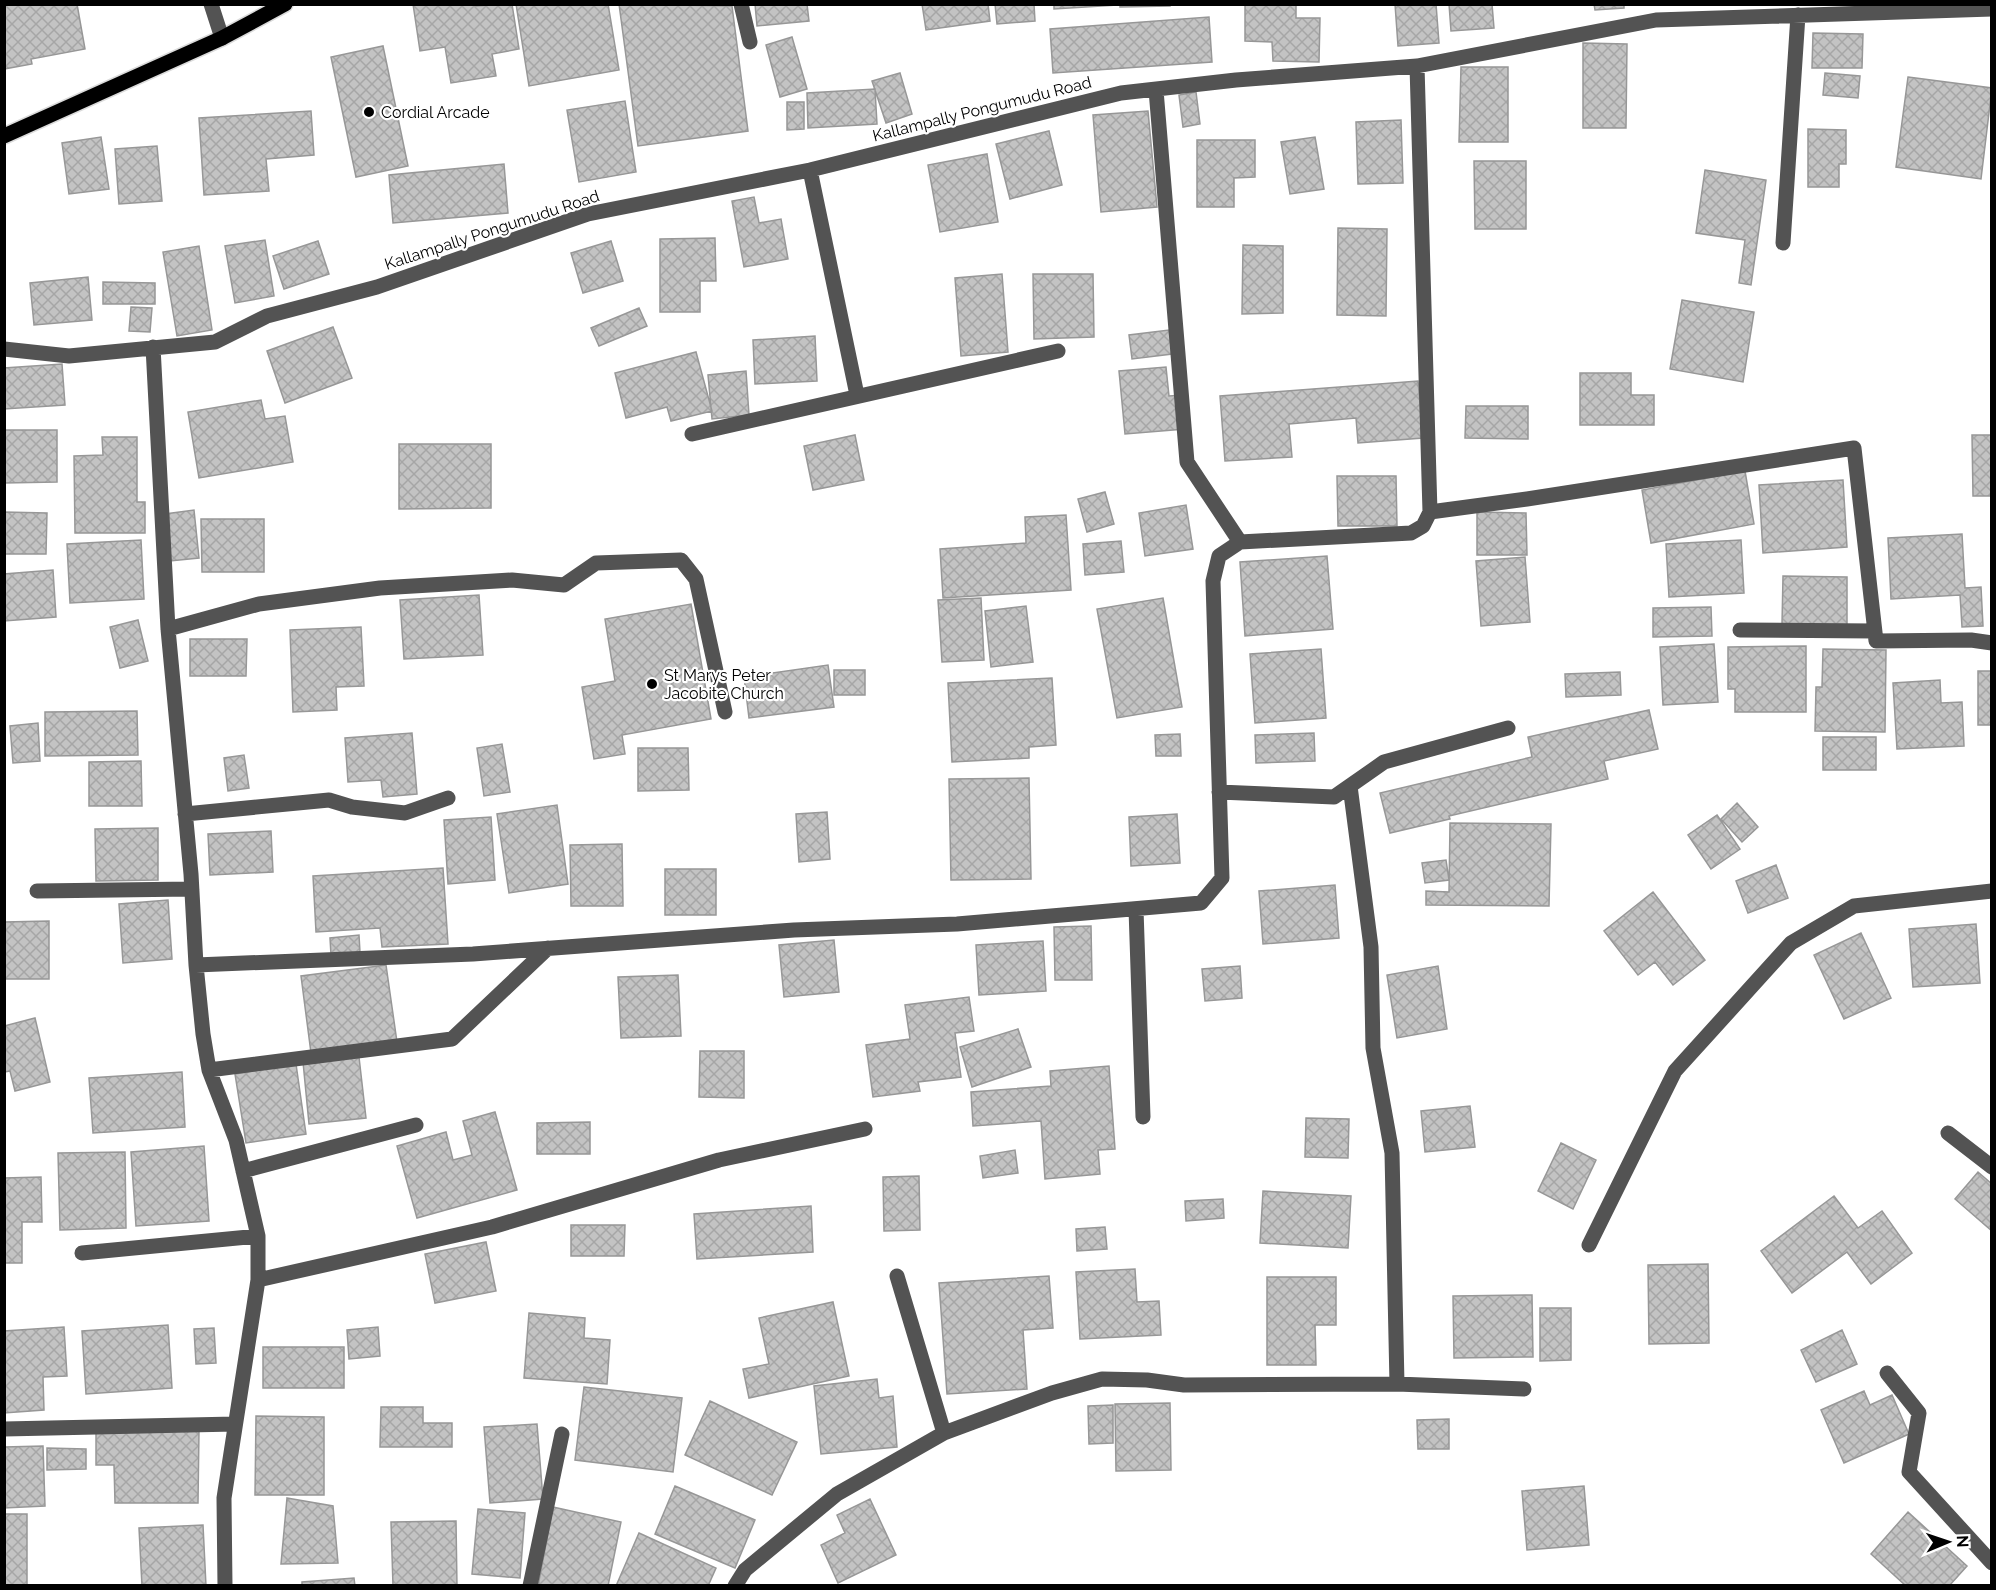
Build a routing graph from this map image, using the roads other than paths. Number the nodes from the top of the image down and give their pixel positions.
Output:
1 (211, 4) edge
2 (285, 4) edge
3 (741, 4) edge
4 (1992, 9) edge
5 (1798, 15) junction
6 (222, 38) junction
7 (750, 42) dead end
8 (1418, 66) junction
9 (1156, 90) junction
10 (4, 136) edge
11 (810, 170) junction
12 (1783, 243) dead end
13 (153, 347) junction
14 (4, 349) edge
15 (1058, 351) dead end
16 (857, 395) junction
17 (692, 434) dead end
18 (1430, 512) junction
19 (1240, 542) junction
20 (168, 629) junction
21 (1740, 630) dead end
22 (1875, 631) junction
23 (1992, 643) edge
24 (724, 712) dead end
25 (1508, 728) dead end
26 (1350, 786) junction
27 (1220, 792) junction
28 (448, 798) dead end
29 (185, 813) junction
30 (192, 889) junction
31 (37, 891) dead end
32 (1992, 891) edge
33 (1136, 909) junction
34 (548, 948) junction
35 (196, 965) junction
36 (209, 1070) junction
37 (1143, 1117) dead end
38 (416, 1125) dead end
39 (865, 1129) dead end
40 (1948, 1133) dead end
41 (1992, 1167) edge
42 (243, 1171) junction
43 (258, 1236) junction
44 (1589, 1245) dead end
45 (82, 1253) dead end
46 (897, 1276) dead end
47 (258, 1280) junction
48 (1887, 1373) dead end
49 (1397, 1384) junction
50 (1524, 1389) dead end
51 (235, 1424) junction
52 (4, 1429) edge
53 (944, 1433) junction
54 (562, 1434) dead end
55 (1992, 1563) edge
56 (225, 1586) edge
57 (530, 1586) edge
58 (735, 1586) edge

1 - 6 street
2 - 6 main road
3 - 7 street
4 - 5 street, Kallampally Pongumudu Road
5 - 8 street, Kallampally Pongumudu Road
5 - 12 street
6 - 10 main road
8 - 9 street, Kallampally Pongumudu Road
8 - 18 street
9 - 11 street, Kallampally Pongumudu Road
9 - 19 street
11 - 13 street, Kallampally Pongumudu Road
11 - 16 street
13 - 14 street, Kallampally Pongumudu Road
13 - 20 street
15 - 16 street
16 - 17 street
18 - 19 street
18 - 22 street
19 - 27 street
20 - 24 street
20 - 29 street
21 - 22 street
22 - 23 street
25 - 26 street
26 - 27 street
26 - 49 street
27 - 33 street
28 - 29 street
29 - 30 street
30 - 31 street
30 - 35 street
32 - 44 street
33 - 34 street
33 - 37 street
34 - 35 street
34 - 36 street
35 - 36 street
36 - 42 street
38 - 42 street
39 - 47 street
40 - 41 street
42 - 43 street
43 - 45 street
43 - 47 street
46 - 53 street
47 - 51 street
48 - 55 street
49 - 50 street
49 - 53 street
51 - 52 street
51 - 56 street
53 - 58 street
54 - 57 street

